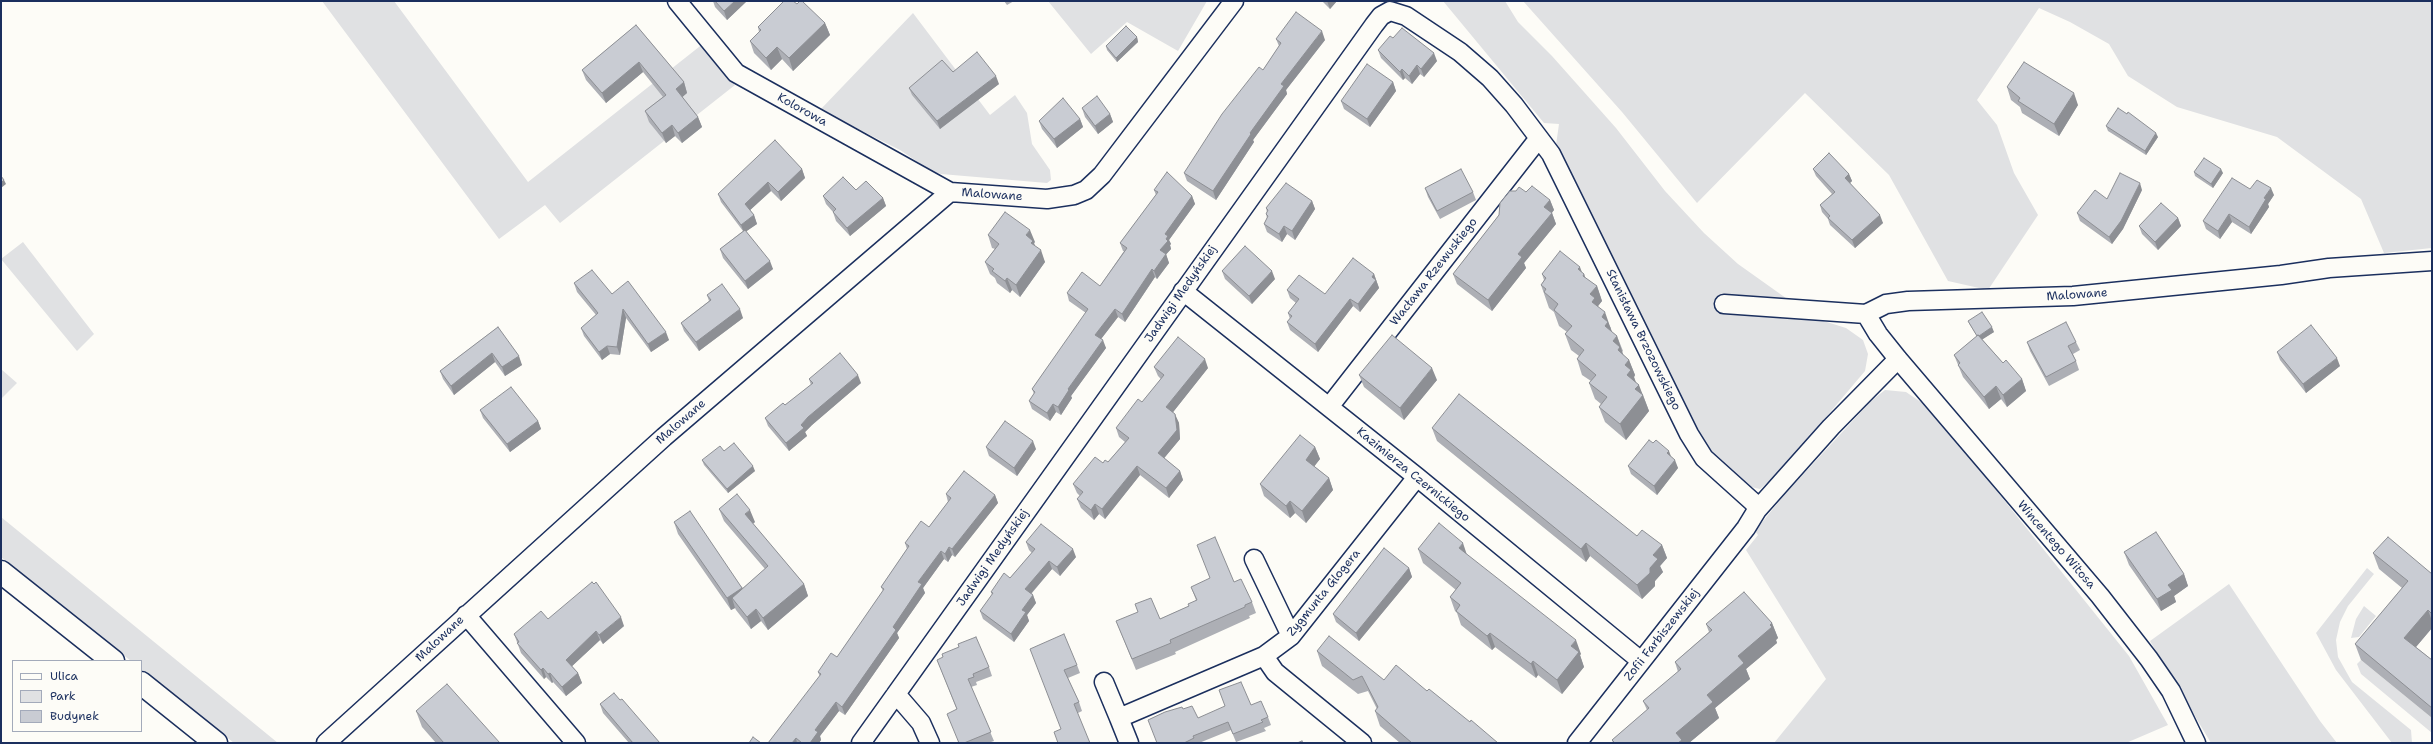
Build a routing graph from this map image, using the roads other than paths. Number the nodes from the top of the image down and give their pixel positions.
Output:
1 (677, 1) edge
2 (1234, 1) edge
3 (1539, 138) junction
4 (950, 192) junction
5 (2432, 261) edge
6 (1183, 291) junction
7 (1724, 304) dead end
8 (1866, 314) junction
9 (1898, 359) junction
10 (1329, 406) junction
11 (1417, 477) junction
12 (1757, 510) junction
13 (1254, 559) dead end
14 (1, 572) edge
15 (466, 614) junction
16 (1291, 636) junction
17 (1264, 656) junction
18 (112, 660) edge
19 (1641, 662) junction
20 (1104, 682) dead end
21 (142, 684) edge
22 (896, 694) junction
23 (1119, 718) junction
24 (216, 743) edge
25 (326, 743) edge
26 (576, 743) edge
27 (861, 743) edge
28 (930, 743) edge
29 (1129, 743) edge
30 (1362, 743) edge
31 (1577, 743) edge
32 (2196, 743) edge

1 - 4 street, Kolorowa
2 - 4 street, Malowane
3 - 6 street, Jadwigi Medyńskiej
3 - 10 street, Wacława Rzewuskiego
3 - 12 street, Stanisława Brzozowskiego
4 - 15 street, Malowane
5 - 8 street, Malowane
6 - 10 street, Kazimierza Czernickiego
6 - 22 street, Jadwigi Medyńskiej
7 - 8 street
8 - 9 street, Wincentego Witosa
9 - 12 street
9 - 32 street, Wincentego Witosa
10 - 11 street, Kazimierza Czernickiego
11 - 16 street, Zygmunta Glogera
11 - 19 street, Kazimierza Czernickiego
12 - 19 street, Zofii Farbiszewskiej
13 - 16 street
14 - 18 main road
15 - 25 street, Malowane
15 - 26 street
16 - 17 street, Zygmunta Glogera
17 - 23 street, Zygmunta Glogera
17 - 30 street
19 - 31 street, Zofii Farbiszewskiej
20 - 23 street
21 - 24 main road
22 - 27 street, Jadwigi Medyńskiej
22 - 28 street
23 - 29 street

